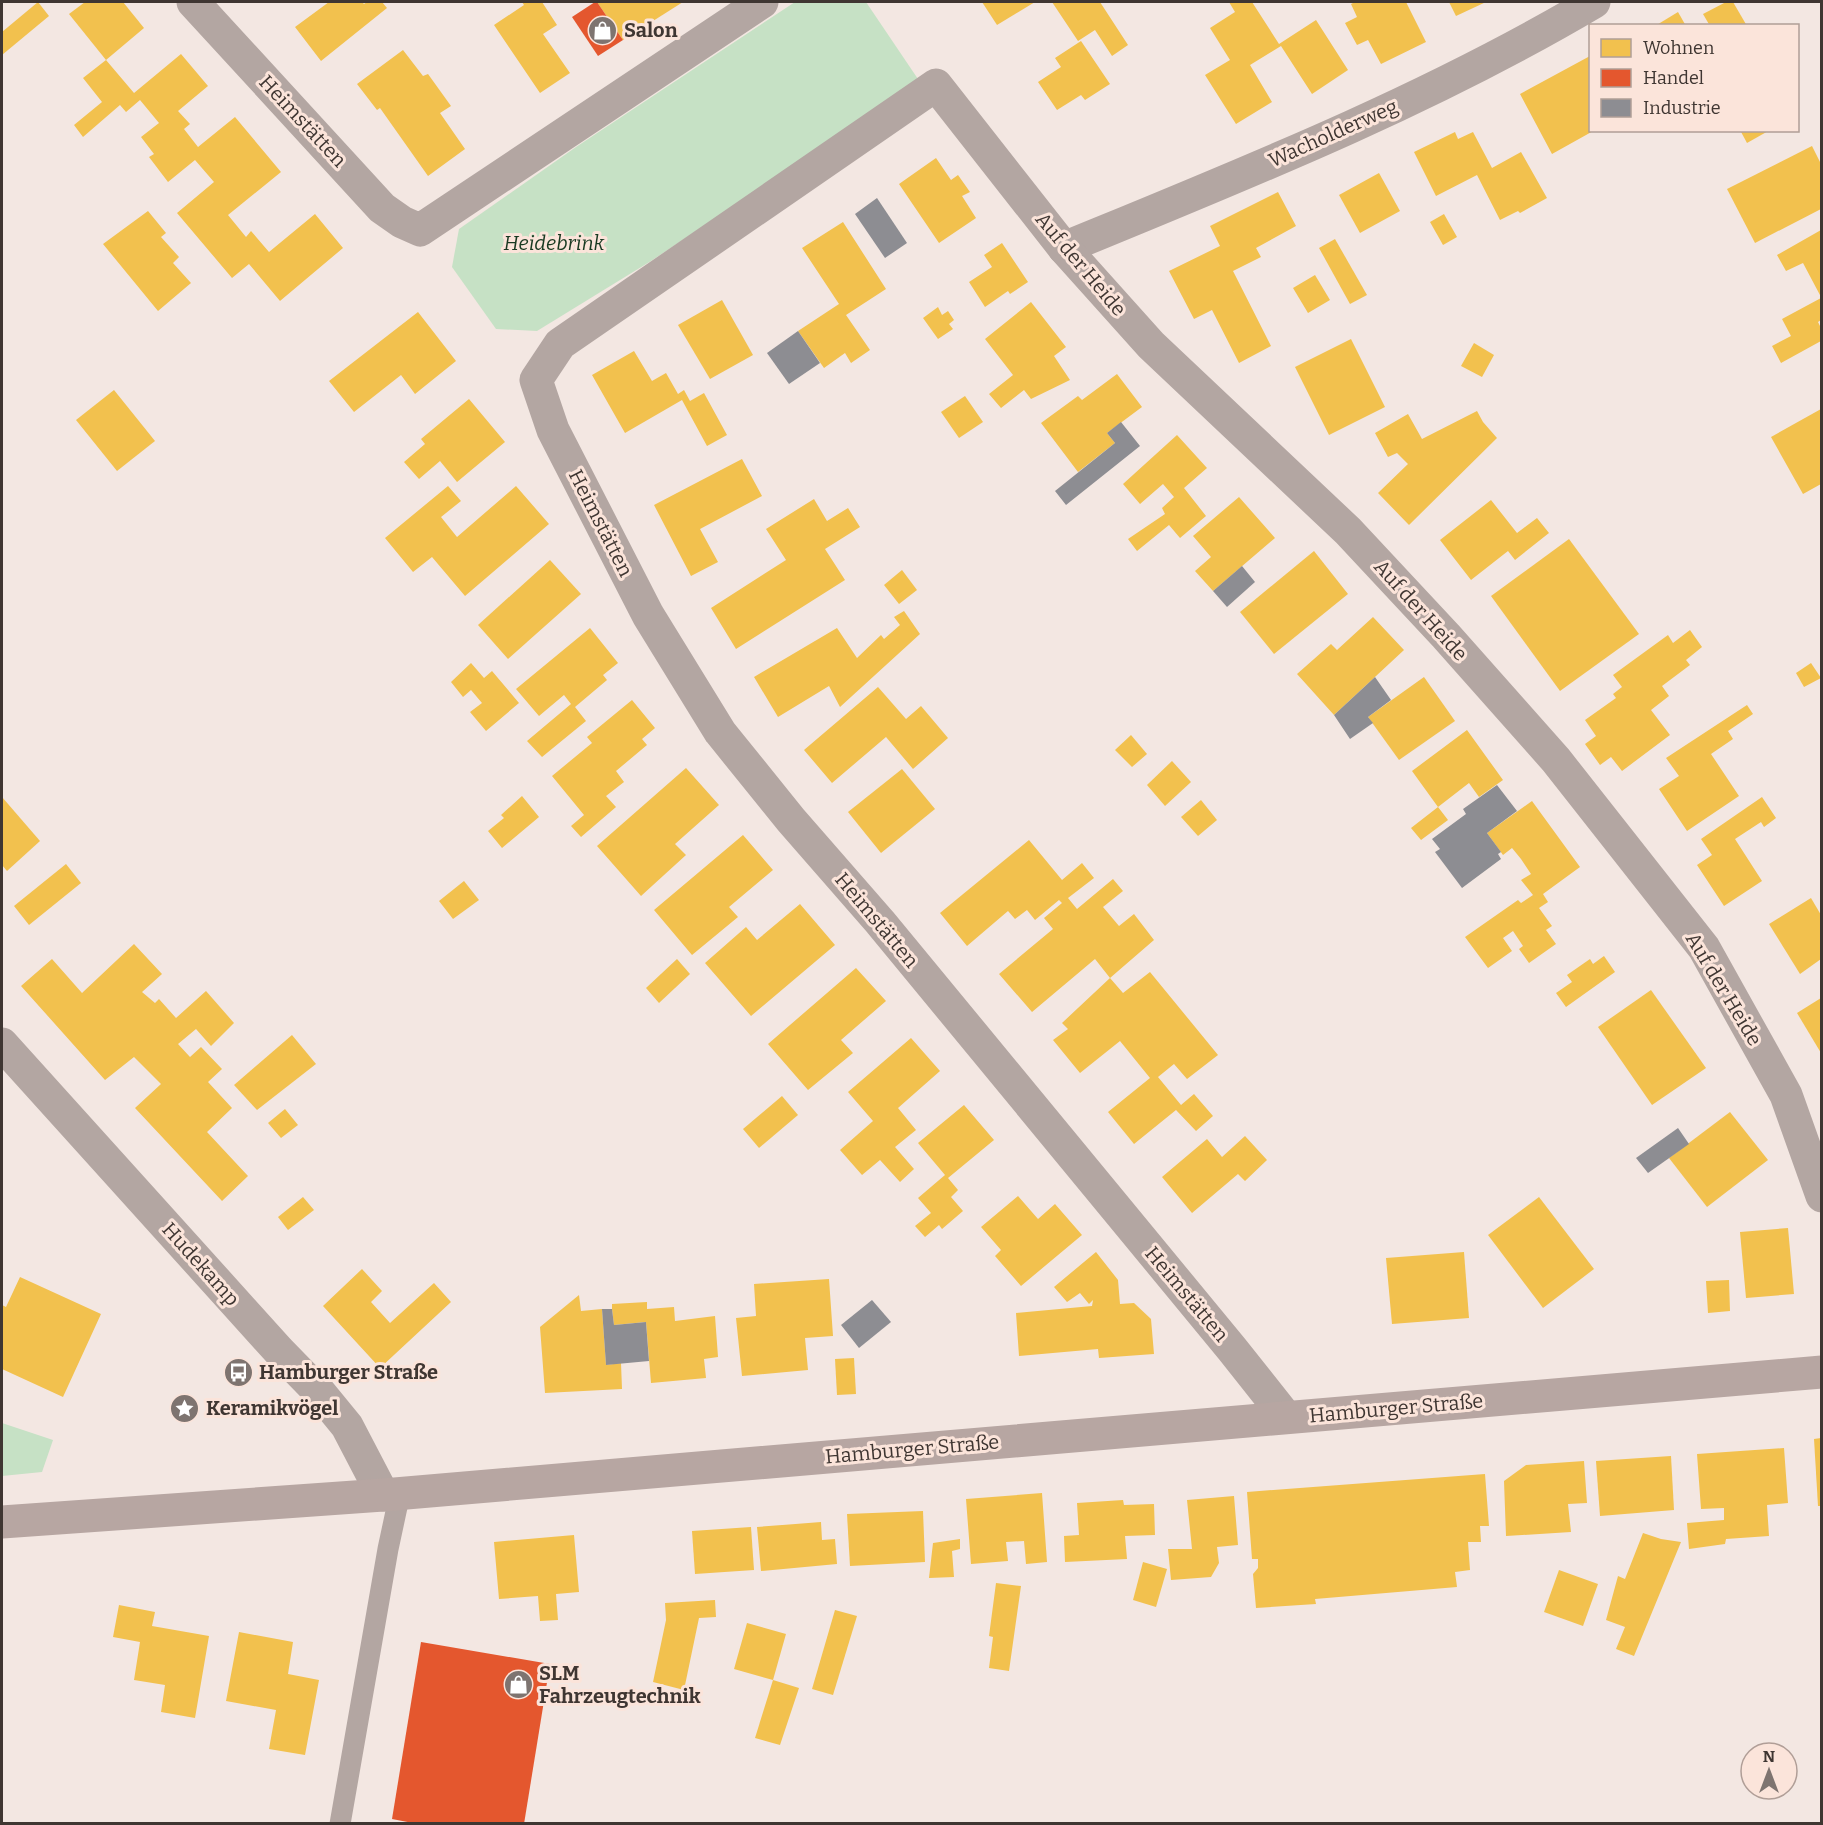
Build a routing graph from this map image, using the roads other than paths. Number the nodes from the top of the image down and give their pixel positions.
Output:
1 (193, 2) edge
2 (762, 2) edge
3 (1594, 2) edge
4 (1064, 248) junction
5 (536, 380) joint
6 (2, 1044) edge
7 (1821, 1196) edge
8 (1821, 1372) edge
9 (1286, 1417) junction
10 (392, 1494) junction
11 (2, 1522) edge
12 (340, 1824) edge

1 - 2 street, Heimstätten
3 - 4 street, Wacholderweg
4 - 5 street, Auf der Heide
4 - 7 street, Auf der Heide
5 - 9 street, Heimstätten
6 - 10 street, Hudekamp
8 - 9 main road, Hamburger Straße
9 - 10 main road, Hamburger Straße
10 - 11 main road, Hamburger Straße
10 - 12 lane

